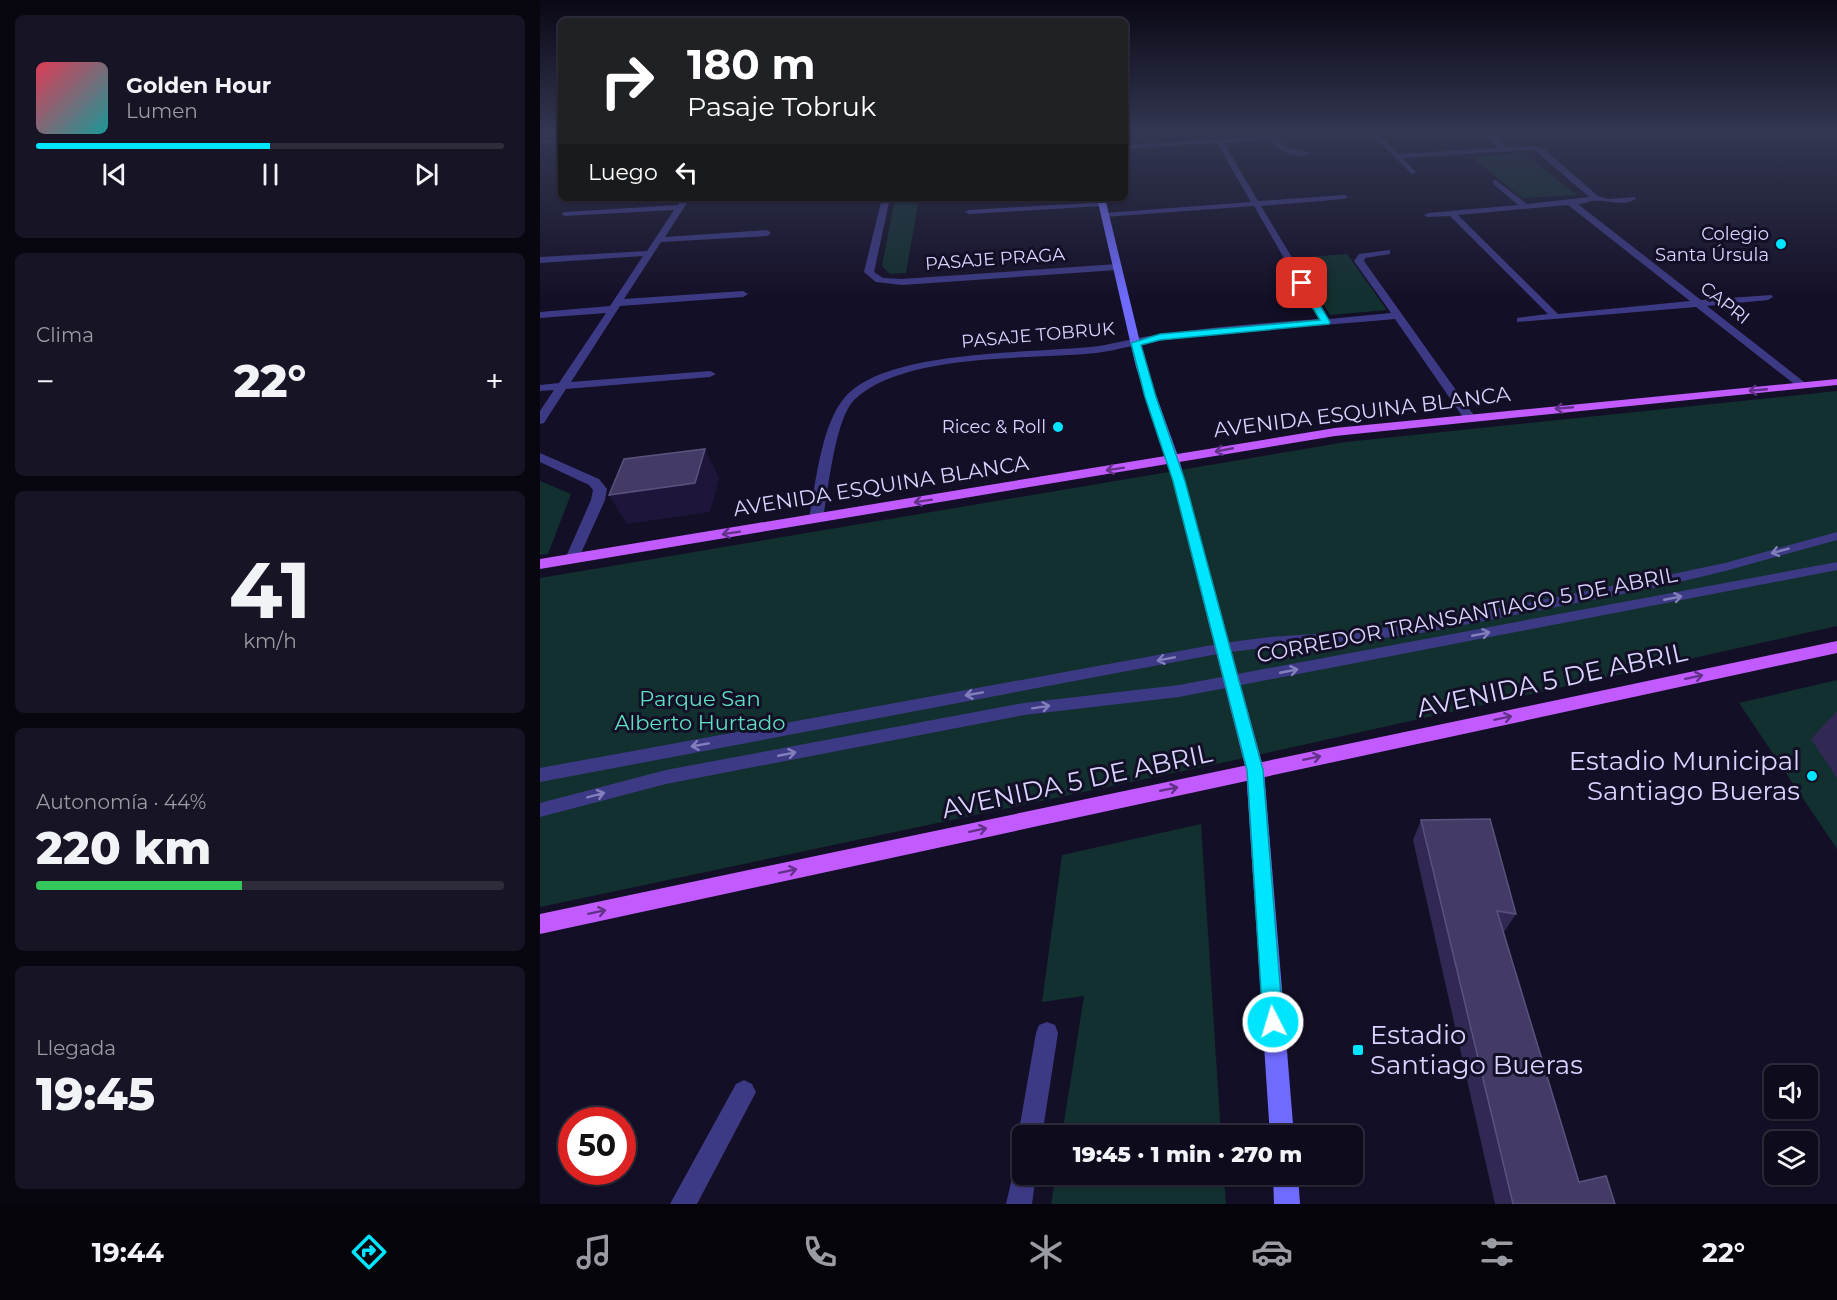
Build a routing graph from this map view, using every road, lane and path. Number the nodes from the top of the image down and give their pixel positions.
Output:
1 (1247, 188) edge
2 (1503, 188) edge
3 (1583, 188) edge
4 (1344, 197) dead end
5 (1594, 198) junction
6 (1632, 199) dead end
7 (885, 201) edge
8 (1102, 201) edge
9 (683, 202) edge
10 (1571, 203) junction
11 (1256, 204) junction
12 (1526, 207) junction
13 (969, 212) dead end
14 (1452, 213) junction
15 (565, 214) dead end
16 (1105, 215) junction
17 (1428, 215) dead end
18 (768, 233) dead end
19 (658, 240) junction
20 (650, 252) junction
21 (1387, 252) dead end
22 (540, 260) edge
23 (1118, 267) junction
24 (743, 294) dead end
25 (1768, 297) dead end
26 (1698, 303) junction
27 (614, 306) junction
28 (540, 315) edge
29 (1397, 316) junction
30 (1555, 316) junction
31 (1521, 320) dead end
32 (1326, 322) junction
33 (1136, 343) junction
34 (710, 374) dead end
35 (1837, 382) edge
36 (563, 386) junction
37 (1802, 386) junction
38 (540, 388) edge
39 (1469, 417) junction
40 (540, 420) edge
41 (540, 457) edge
42 (1173, 459) junction
43 (816, 518) junction
44 (1837, 536) edge
45 (572, 559) junction
46 (540, 564) edge
47 (1837, 566) edge
48 (1837, 647) edge
49 (1223, 648) junction
50 (1232, 682) junction
51 (1255, 770) junction
52 (540, 775) edge
53 (540, 810) edge
54 (540, 924) edge
55 (1047, 1033) dead end
56 (744, 1092) dead end
57 (1032, 1125) edge
58 (1281, 1125) edge
59 (1022, 1185) edge
60 (1286, 1185) edge
61 (683, 1204) edge
62 (1019, 1204) edge
63 (1287, 1204) edge

1 - 11 street
2 - 12 street
3 - 5 street
4 - 11 street
5 - 6 street
5 - 10 street
7 - 23 street, PASAJE PRAGA
8 - 13 street
8 - 16 main road
9 - 15 street
9 - 19 street
10 - 12 street
10 - 26 street, CAPRI
11 - 16 street
11 - 32 street
12 - 14 street
14 - 17 street
14 - 30 street
16 - 23 main road
18 - 19 street
19 - 20 street
20 - 22 street
20 - 27 street
21 - 29 street
23 - 33 main road
24 - 27 street
25 - 26 street
26 - 30 street
26 - 37 street, CAPRI
27 - 28 street
27 - 36 street
29 - 32 street, PASAJE TOBRUK
29 - 39 street
30 - 31 street
32 - 33 street, PASAJE TOBRUK
33 - 42 main road
33 - 43 street, PASAJE TOBRUK
34 - 36 street
35 - 37 main road, AVENIDA ESQUINA BLANCA
36 - 38 street
36 - 40 street
37 -> 39 main road, AVENIDA ESQUINA BLANCA
39 -> 42 main road, AVENIDA ESQUINA BLANCA
41 - 45 street
42 -> 43 main road, AVENIDA ESQUINA BLANCA
42 - 49 main road
43 -> 45 main road, AVENIDA ESQUINA BLANCA
44 -> 49 lane, CORREDOR TRANSANTIAGO 5 DE ABRIL
45 - 46 main road, AVENIDA ESQUINA BLANCA
50 -> 47 lane, CORREDOR TRANSANTIAGO 5 DE ABRIL
51 -> 48 main road, AVENIDA 5 DE ABRIL
49 - 50 main road
49 -> 52 lane, CORREDOR TRANSANTIAGO 5 DE ABRIL
50 - 51 main road
53 -> 50 lane, CORREDOR TRANSANTIAGO 5 DE ABRIL
54 -> 51 main road, AVENIDA 5 DE ABRIL
51 - 58 main road
55 - 57 street
56 - 61 street
59 - 62 street
60 - 63 main road

